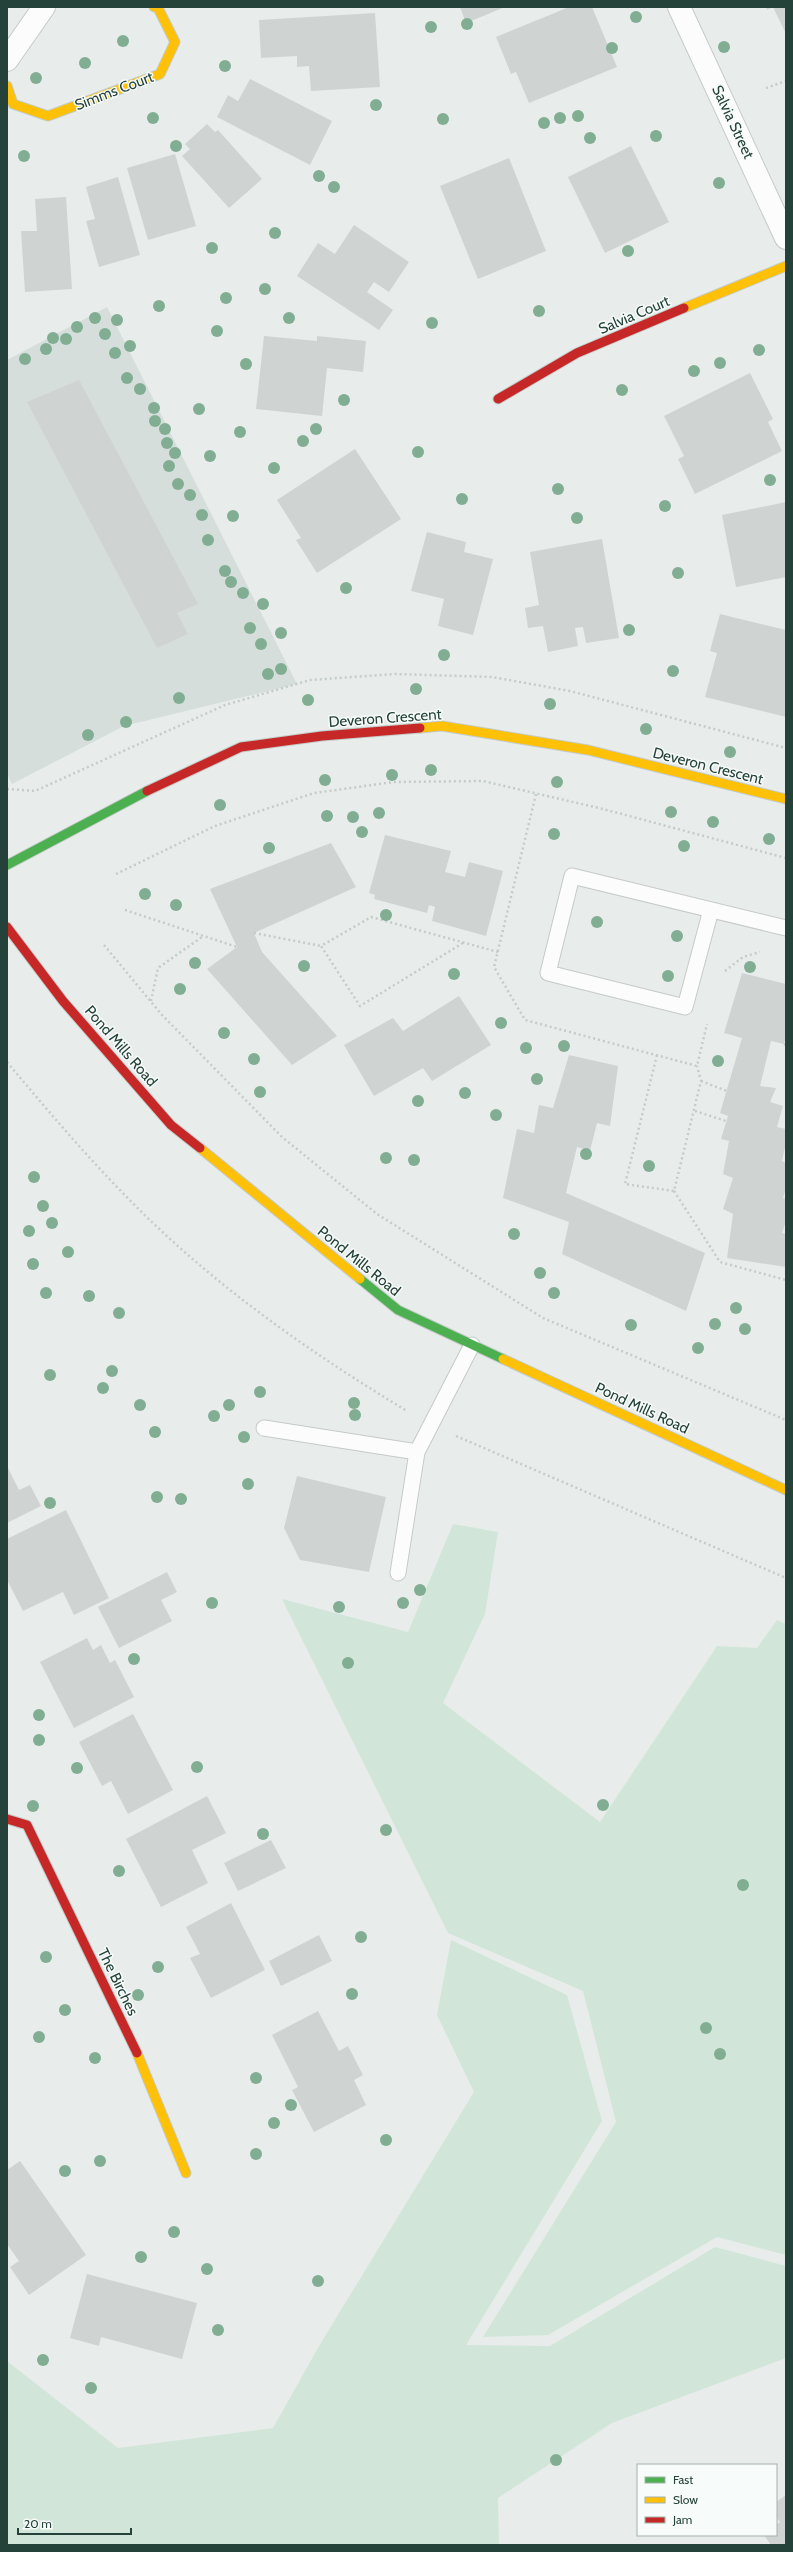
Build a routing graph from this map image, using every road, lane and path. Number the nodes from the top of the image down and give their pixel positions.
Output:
1 (44, 7) edge
2 (154, 7) edge
3 (679, 7) edge
4 (7, 60) edge
5 (786, 81) edge
6 (7, 86) edge
7 (766, 88) dead end
8 (786, 238) edge
9 (786, 266) edge
10 (498, 399) dead end
11 (786, 799) edge
12 (786, 858) edge
13 (7, 865) edge
14 (116, 874) dead end
15 (124, 910) dead end
16 (711, 910) junction
17 (7, 927) edge
18 (786, 928) edge
19 (254, 933) dead end
20 (203, 936) junction
21 (463, 943) junction
22 (104, 945) dead end
23 (321, 946) junction
24 (237, 948) dead end
25 (498, 952) dead end
26 (151, 1002) junction
27 (657, 1055) dead end
28 (7, 1062) edge
29 (697, 1066) dead end
30 (702, 1081) junction
31 (727, 1091) dead end
32 (695, 1111) junction
33 (726, 1121) dead end
34 (674, 1191) junction
35 (786, 1280) edge
36 (472, 1345) junction
37 (786, 1420) edge
38 (432, 1425) junction
39 (264, 1428) dead end
40 (417, 1452) junction
41 (786, 1490) edge
42 (398, 1574) dead end
43 (786, 1578) edge
44 (7, 1819) edge
45 (186, 2173) dead end

1 - 4 street
2 - 6 street, Simms Court
3 - 8 street, Salvia Street
5 - 7 path
9 - 10 street, Salvia Court
11 - 13 street, Deveron Crescent
12 - 14 path
15 - 20 path
16 - 16 lane
16 - 18 lane
17 - 36 street, Pond Mills Road
19 - 23 path
20 - 24 path
20 - 26 path
21 - 23 path
21 - 23 path
21 - 25 path
22 - 26 path
26 - 37 path
27 - 34 path
28 - 38 path
29 - 30 path
30 - 31 path
30 - 32 path
32 - 33 path
32 - 34 path
34 - 35 path
36 - 38 lane
36 - 41 street, Pond Mills Road
38 - 40 lane
38 - 43 path
39 - 40 lane
40 - 42 lane
44 - 45 street, The Birches

